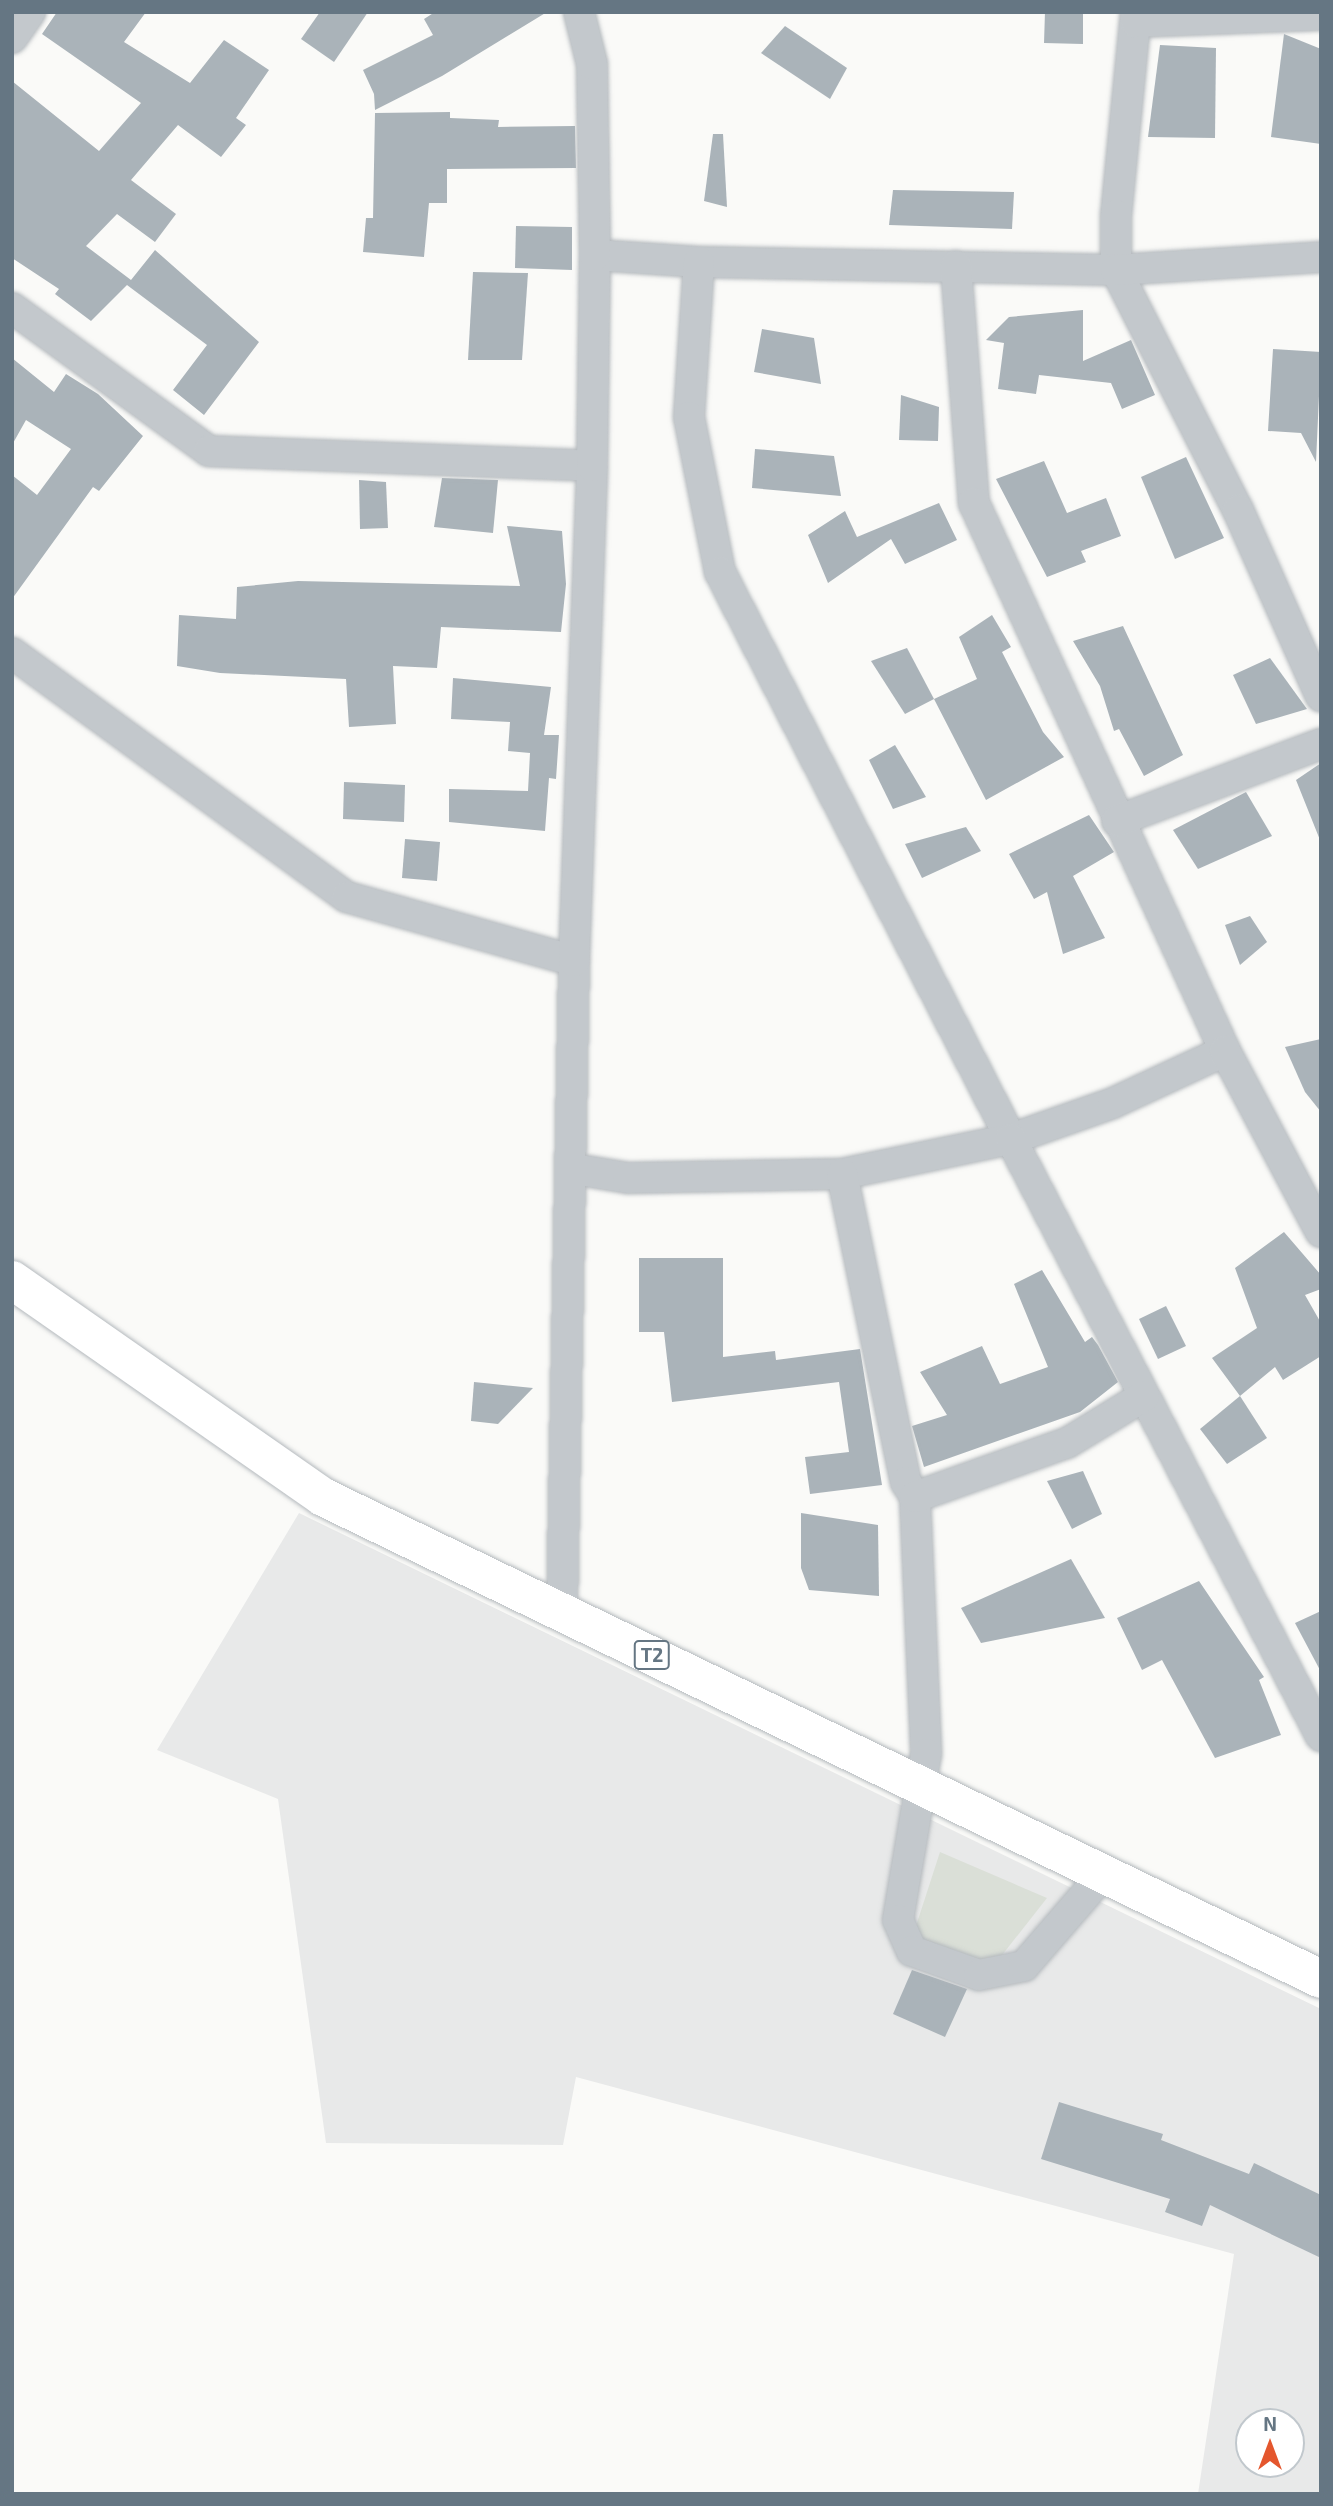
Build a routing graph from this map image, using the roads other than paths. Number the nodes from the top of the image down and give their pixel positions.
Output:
1 (579, 12) edge
2 (1321, 15) edge
3 (1136, 17) edge
4 (595, 255) junction
5 (1321, 257) edge
6 (699, 262) junction
7 (956, 265) junction
8 (1116, 270) junction
9 (12, 309) edge
10 (592, 466) junction
11 (12, 653) edge
12 (1321, 695) edge
13 (1321, 744) edge
14 (1117, 821) junction
15 (574, 961) junction
16 (1225, 1051) junction
17 (1011, 1139) junction
18 (574, 1169) junction
19 (842, 1174) junction
20 (1313, 1198) edge
21 (1321, 1232) edge
22 (12, 1280) edge
23 (1144, 1396) junction
24 (915, 1497) junction
25 (562, 1612) junction
26 (1321, 1736) edge
27 (921, 1784) junction
28 (1105, 1872) junction
29 (1321, 1979) edge

1 - 4 street
2 - 3 street
3 - 8 street
4 - 6 street
4 - 10 street
5 - 8 street
6 - 7 street
6 - 17 street
7 - 8 street
7 - 14 street
8 - 12 street
9 - 10 street
10 - 15 street
11 - 15 street
13 - 14 street
14 - 16 street
15 - 18 street
16 - 17 street
16 - 20 street
17 - 19 street
17 - 23 street
18 - 19 street
18 - 25 street
19 - 24 street
20 - 21 street
22 - 25 highway, T2
23 - 24 street
23 - 26 street
24 - 27 street
25 - 27 highway, T2
27 - 28 highway, T2
27 - 28 street
28 - 29 highway, T2

